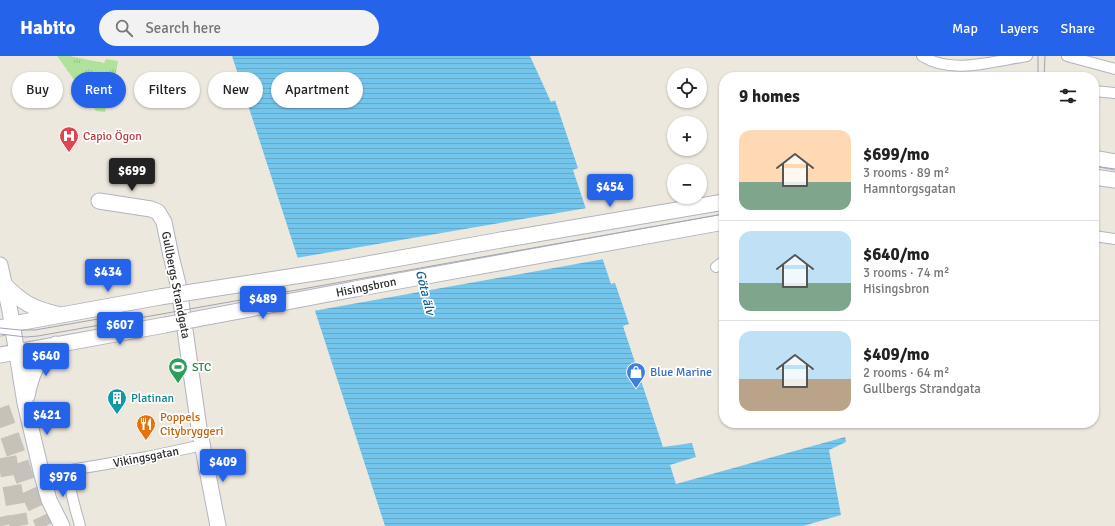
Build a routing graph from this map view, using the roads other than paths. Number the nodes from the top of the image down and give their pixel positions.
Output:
1 (922, 56) edge
2 (1027, 56) edge
3 (1067, 56) edge
4 (1115, 69) edge
5 (1099, 91) edge
6 (1115, 93) edge
7 (1099, 153) edge
8 (1115, 155) edge
9 (1099, 159) edge
10 (1115, 162) edge
11 (1099, 178) edge
12 (1115, 180) edge
13 (99, 201) dead end
14 (719, 203) edge
15 (719, 223) edge
16 (1099, 237) edge
17 (1115, 239) edge
18 (0, 265) edge
19 (4, 284) junction
20 (61, 315) junction
21 (6, 326) edge
22 (56, 344) junction
23 (17, 352) junction
24 (0, 355) edge
25 (25, 403) junction
26 (203, 445) junction
27 (68, 470) junction
28 (42, 475) junction
29 (62, 526) edge
30 (80, 526) edge
31 (218, 526) edge

1 - 2 street
3 - 4 street
5 - 6 street
7 - 8 main road
9 - 10 main road
11 - 12 main road
13 - 26 main road, Gullbergs Strandgata
14 - 20 main road, Hisingsbron, bridge
15 - 22 main road, Hisingsbron, bridge
16 - 17 street
18 - 19 main road
19 - 20 main road, Hisingsbron
19 - 21 main road
20 - 21 main road, Hisingsbron
21 - 23 main road
22 - 23 main road, Hisingsbron
22 - 25 main road
23 - 24 main road, Hisingsbron
23 - 25 main road
25 - 28 main road
26 - 27 street, Vikingsgatan
26 - 31 main road, Gullbergs Strandgata
27 - 28 street, Vikingsgatan
27 - 30 street
28 - 29 main road

